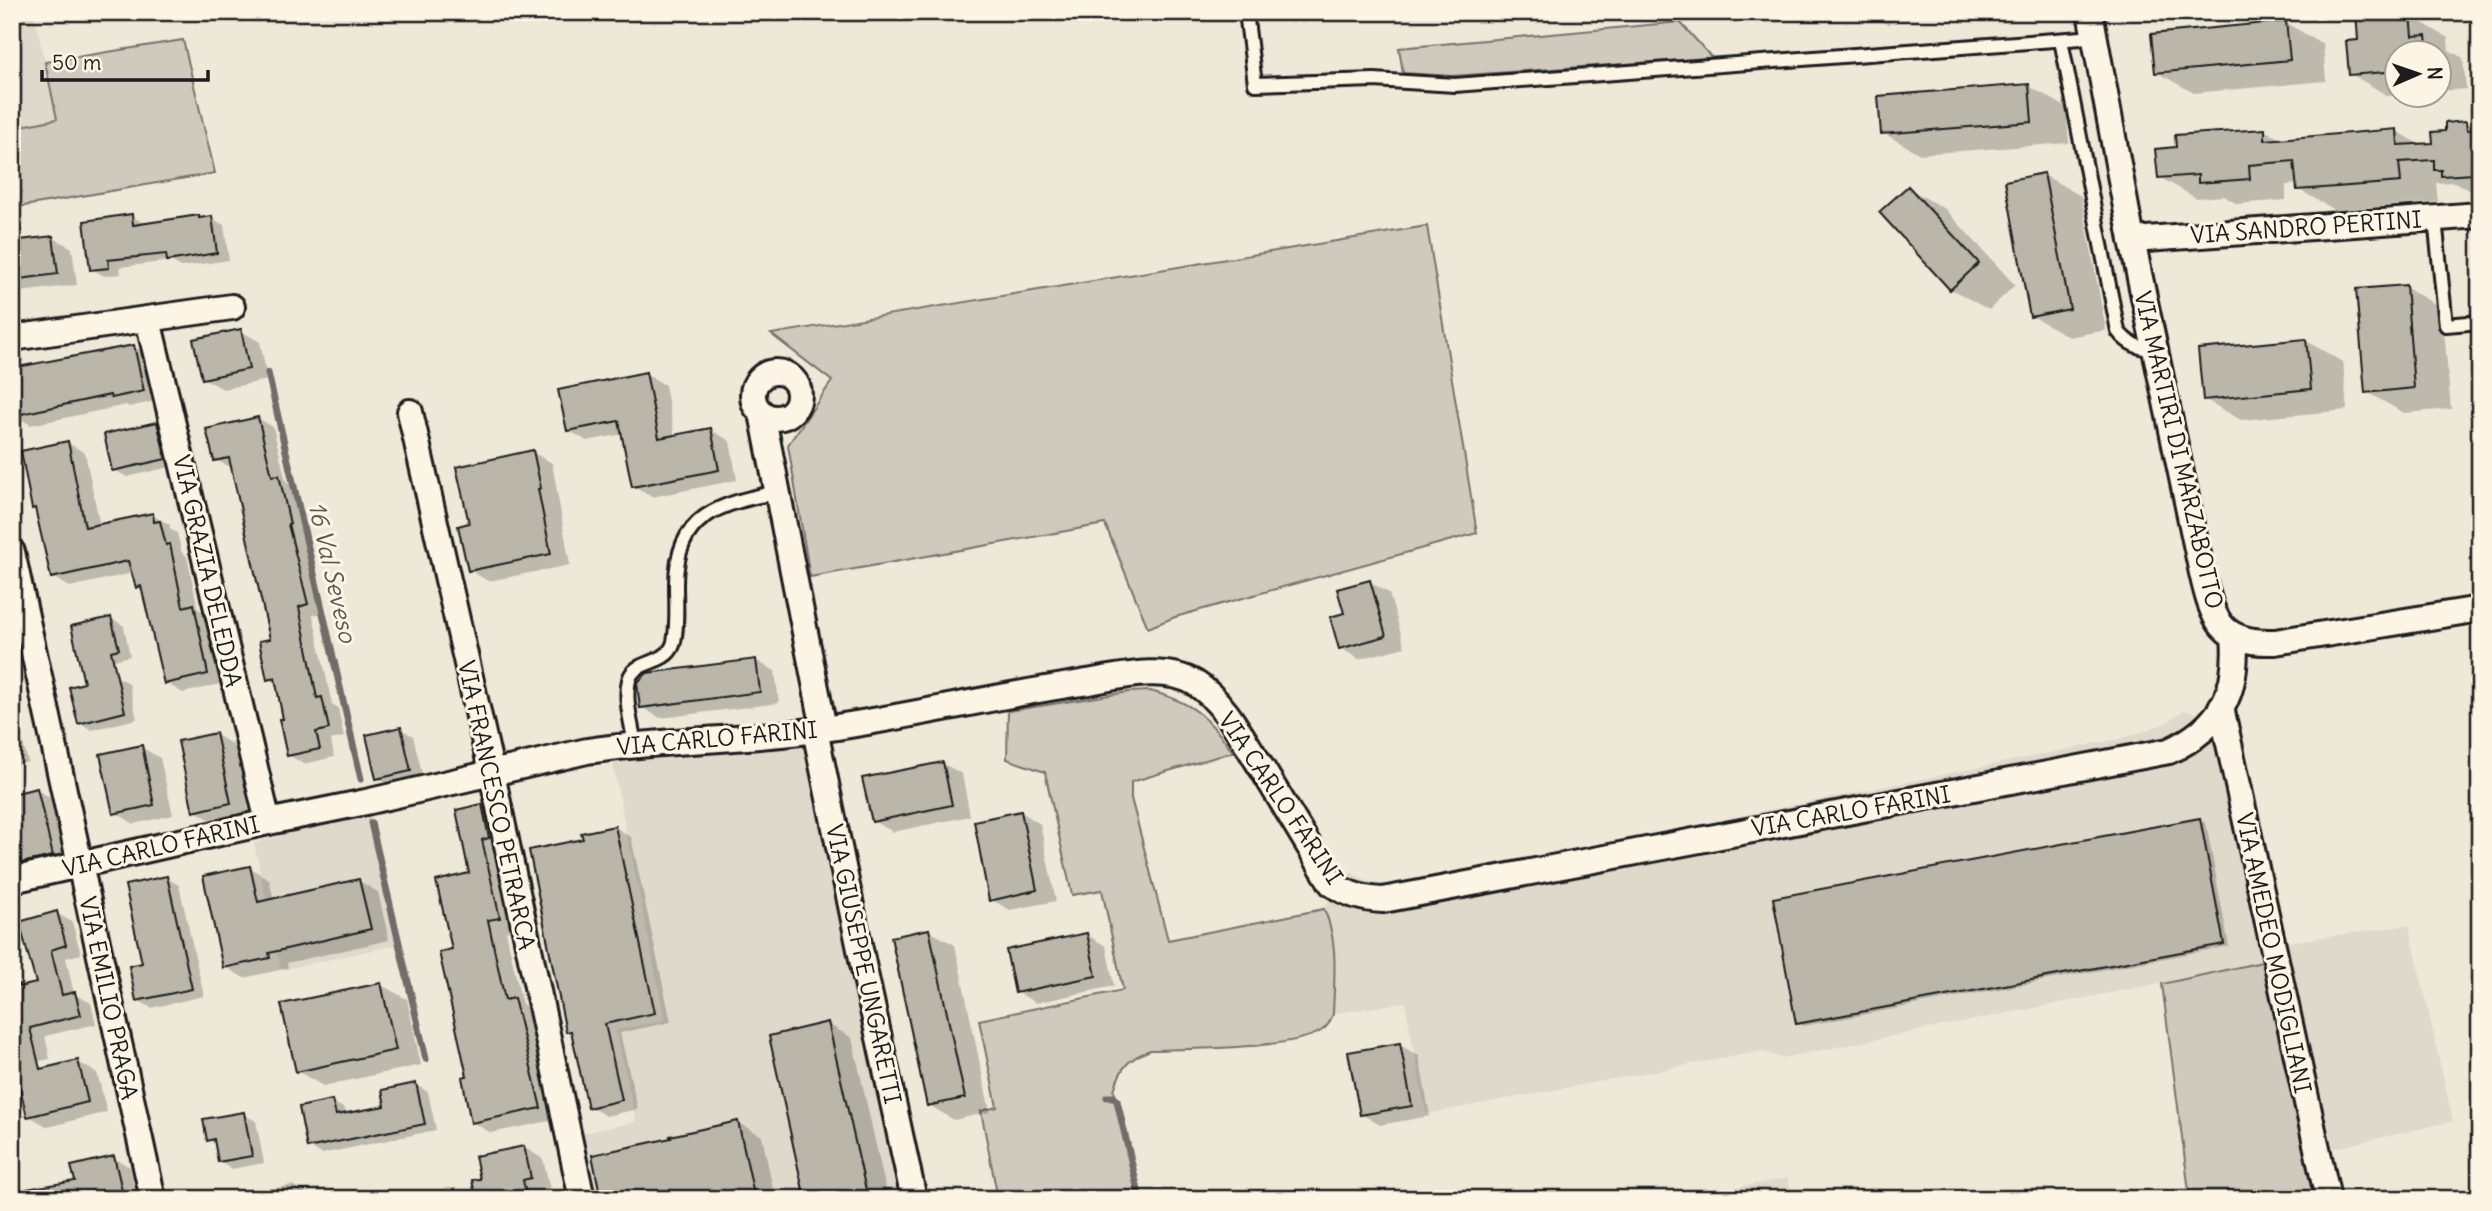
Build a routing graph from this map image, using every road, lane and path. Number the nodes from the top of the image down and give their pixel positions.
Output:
1 (1246, 12) edge
2 (2090, 12) edge
3 (2095, 37) junction
4 (2061, 40) junction
5 (2480, 215) edge
6 (2435, 219) junction
7 (2133, 240) junction
8 (232, 307) dead end
9 (148, 320) junction
10 (2480, 322) edge
11 (12, 338) edge
12 (2156, 349) junction
13 (410, 412) dead end
14 (762, 414) junction
15 (787, 415) junction
16 (772, 464) junction
17 (778, 492) junction
18 (12, 552) edge
19 (2480, 609) edge
20 (2234, 636) junction
21 (2221, 707) junction
22 (820, 730) junction
23 (635, 745) junction
24 (492, 774) junction
25 (268, 822) junction
26 (80, 865) junction
27 (12, 880) edge
28 (153, 1199) edge
29 (582, 1199) edge
30 (914, 1199) edge
31 (2328, 1199) edge

1 - 4 lane
2 - 3 street, VIA MARTIRI DI MARZABOTTO
3 - 4 lane
3 - 7 street, VIA MARTIRI DI MARZABOTTO
4 - 12 lane
5 - 6 street, VIA SANDRO PERTINI
6 - 7 street, VIA SANDRO PERTINI
6 - 10 lane
7 - 12 street, VIA MARTIRI DI MARZABOTTO
8 - 9 street
9 - 11 street
9 - 25 street, VIA GRAZIA DELEDDA
12 - 20 street, VIA MARTIRI DI MARZABOTTO
13 - 24 street, VIA FRANCESCO PETRARCA
14 - 15 street
14 - 15 street
14 - 16 street, VIA GIUSEPPE UNGARETTI
15 - 16 street, VIA GIUSEPPE UNGARETTI
16 - 17 street, VIA GIUSEPPE UNGARETTI
17 - 22 street, VIA GIUSEPPE UNGARETTI
17 - 23 lane
18 - 26 street, VIA EMILIO PRAGA
19 - 20 street, VIA MARTIRI DI MARZABOTTO
20 - 21 street, VIA CARLO FARINI
21 - 22 street, VIA CARLO FARINI
21 - 31 street, VIA AMEDEO MODIGLIANI
22 - 23 street, VIA CARLO FARINI
22 - 30 street, VIA GIUSEPPE UNGARETTI
23 - 24 street, VIA CARLO FARINI
24 - 25 street, VIA CARLO FARINI
24 - 29 street, VIA FRANCESCO PETRARCA
25 - 26 street, VIA CARLO FARINI
26 - 27 street, VIA CARLO FARINI
26 - 28 street, VIA EMILIO PRAGA

